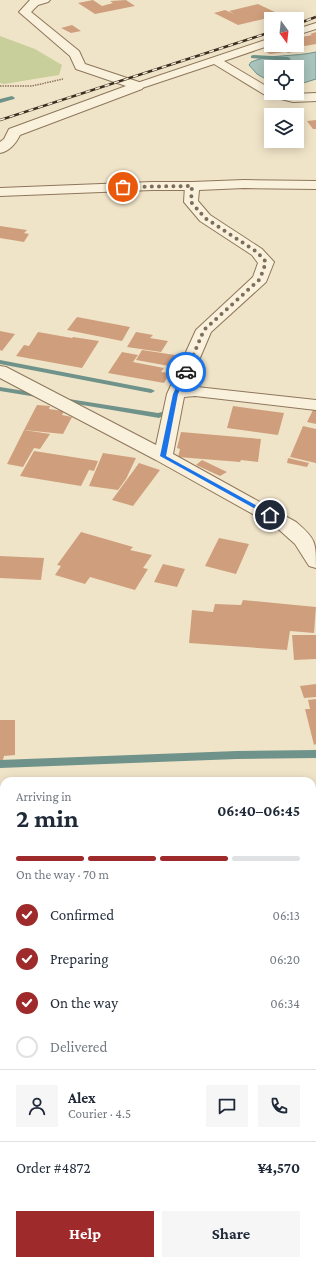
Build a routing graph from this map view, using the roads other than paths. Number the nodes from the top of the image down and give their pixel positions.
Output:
1 (44, 0) edge
2 (316, 26) edge
3 (304, 30) edge
4 (264, 43) edge
5 (215, 60) junction
6 (138, 86) junction
7 (316, 97) edge
8 (0, 149) edge
9 (316, 185) edge
10 (192, 186) junction
11 (0, 192) edge
12 (0, 371) edge
13 (177, 392) junction
14 (316, 404) edge
15 (163, 456) junction
16 (316, 560) edge

1 - 6 street
2 - 3 lane
4 - 5 lane
5 - 6 lane
5 - 7 lane
6 - 8 street
9 - 10 street
10 - 11 street
10 - 13 street
12 - 15 street
13 - 14 street
13 - 15 street
15 - 16 street

